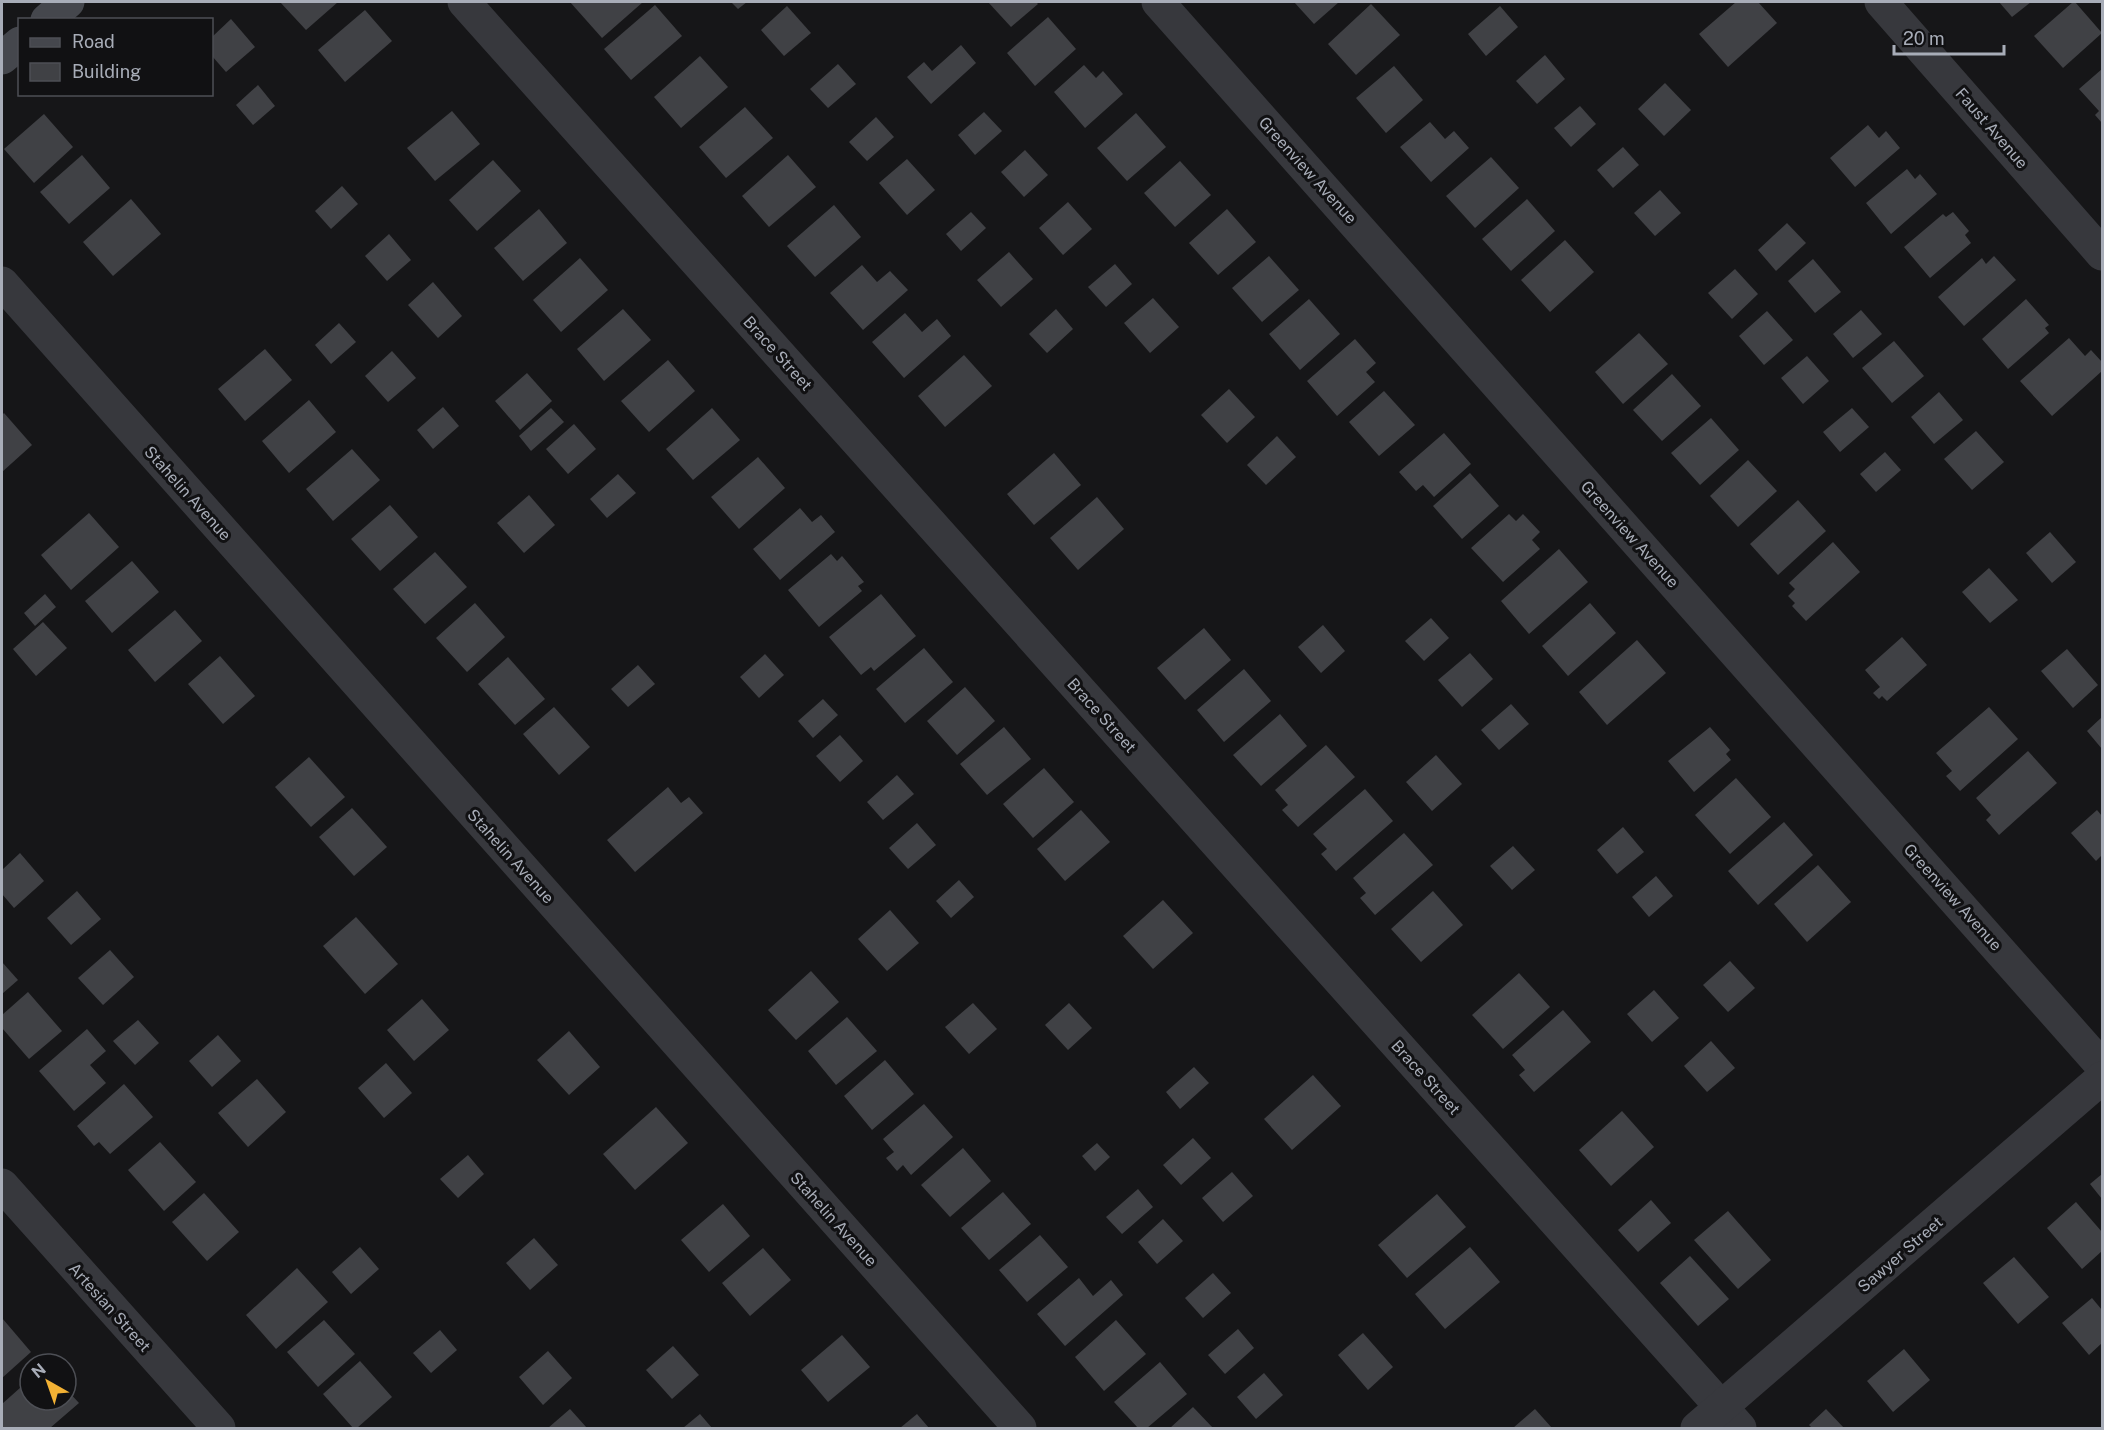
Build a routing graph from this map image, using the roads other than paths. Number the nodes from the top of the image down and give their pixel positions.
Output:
1 (68, 2) edge
2 (464, 2) edge
3 (1158, 2) edge
4 (1881, 2) edge
5 (49, 18) edge
6 (18, 45) edge
7 (2, 58) edge
8 (2103, 254) edge
9 (2, 283) edge
10 (2103, 1066) edge
11 (2103, 1078) edge
12 (2, 1185) edge
13 (1731, 1418) edge
14 (219, 1428) edge
15 (1020, 1428) edge
16 (1697, 1428) edge

1 - 5 street
2 - 13 street, Brace Street
3 - 10 street, Greenview Avenue
4 - 8 street, Faust Avenue
6 - 7 street
9 - 15 street, Stahelin Avenue
11 - 13 street, Sawyer Street
12 - 14 street, Artesian Street
13 - 16 street, Sawyer Street

